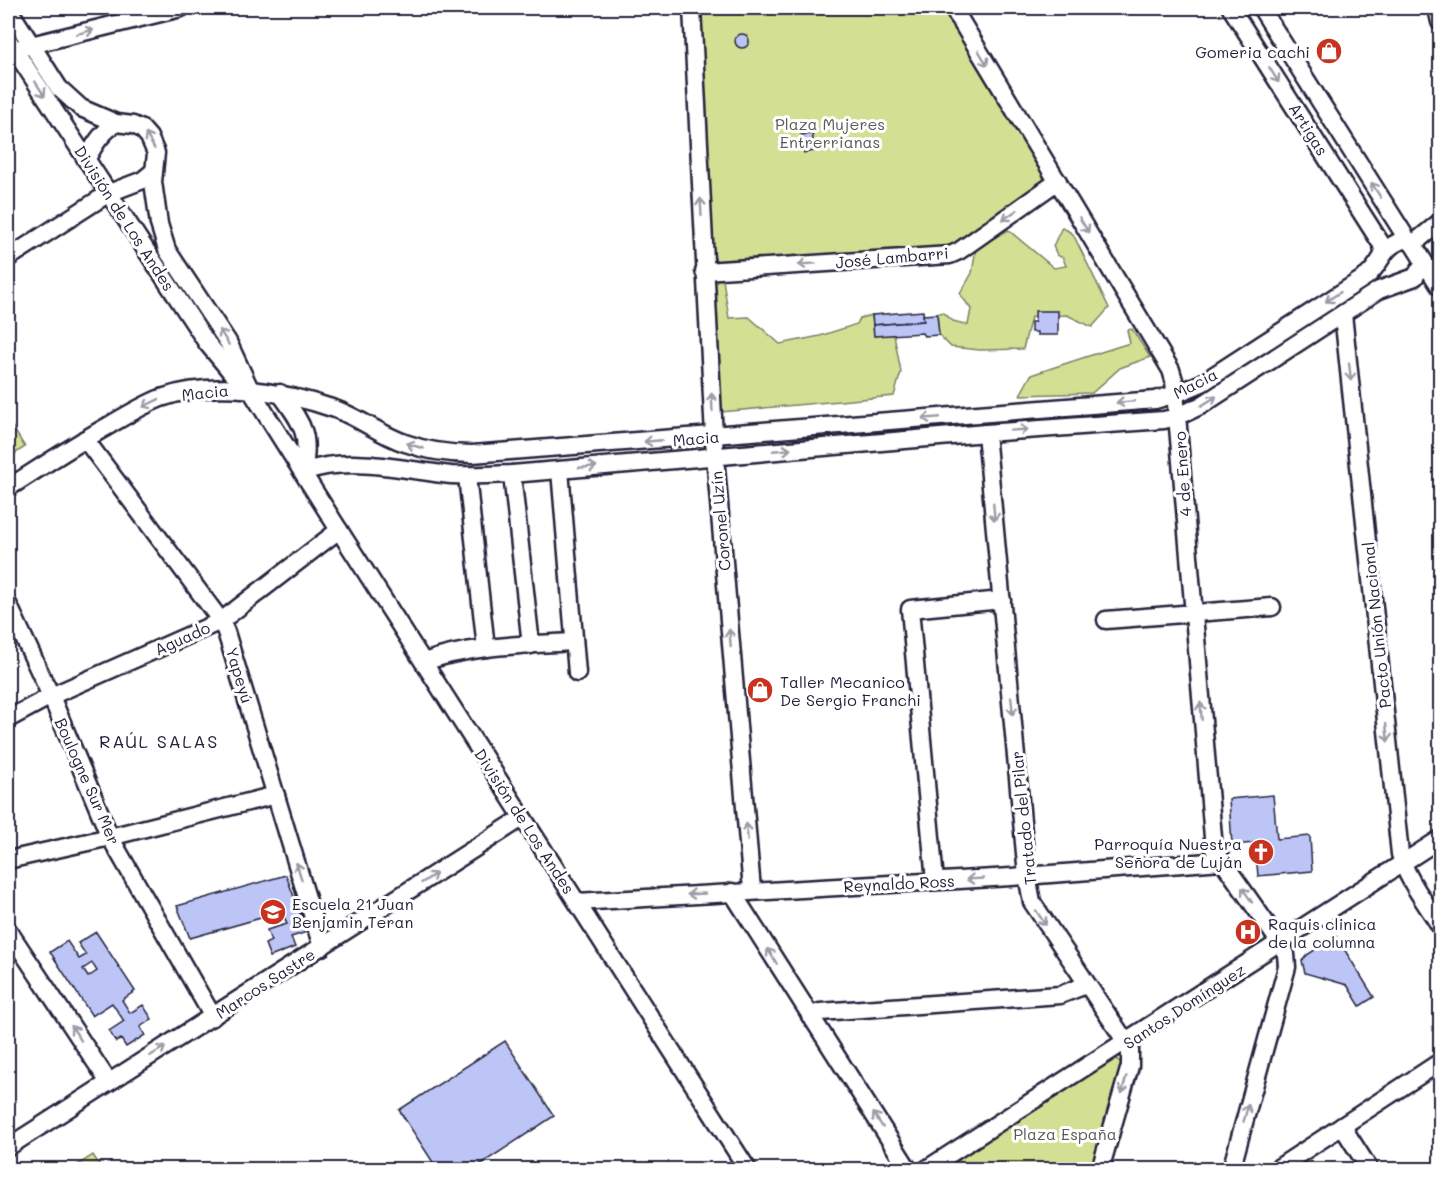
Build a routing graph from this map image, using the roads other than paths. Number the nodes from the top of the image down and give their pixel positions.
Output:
1 (8, 8) edge
2 (181, 8) edge
3 (692, 8) edge
4 (953, 8) edge
5 (1231, 8) edge
6 (1261, 8) edge
7 (1437, 8) edge
8 (1440, 22) edge
9 (9, 46) edge
10 (32, 46) junction
11 (116, 123) junction
12 (86, 160) junction
13 (154, 171) junction
14 (1058, 181) junction
15 (109, 193) junction
16 (1440, 222) edge
17 (1410, 242) junction
18 (1381, 257) junction
19 (8, 258) edge
20 (1424, 262) junction
21 (704, 271) junction
22 (1395, 286) junction
23 (1440, 287) edge
24 (1343, 314) junction
25 (250, 389) junction
26 (280, 393) junction
27 (1176, 394) junction
28 (1178, 417) junction
29 (986, 433) junction
30 (714, 436) junction
31 (85, 439) junction
32 (715, 456) junction
33 (560, 470) junction
34 (303, 472) junction
35 (512, 474) junction
36 (467, 476) junction
37 (8, 488) edge
38 (339, 530) junction
39 (1002, 600) junction
40 (8, 603) edge
41 (1272, 607) dead end
42 (1192, 612) junction
43 (1106, 620) dead end
44 (221, 621) junction
45 (574, 642) junction
46 (531, 645) junction
47 (486, 648) junction
48 (424, 662) junction
49 (577, 673) dead end
50 (51, 696) junction
51 (8, 719) edge
52 (276, 795) junction
53 (522, 818) junction
54 (110, 837) junction
55 (1440, 839) edge
56 (8, 860) edge
57 (1222, 861) junction
58 (1403, 864) junction
59 (1027, 875) junction
60 (935, 881) junction
61 (752, 890) junction
62 (732, 892) junction
63 (577, 902) junction
64 (1440, 926) edge
65 (8, 930) edge
66 (1280, 943) junction
67 (322, 947) junction
68 (1086, 985) junction
69 (810, 1016) junction
70 (213, 1017) junction
71 (1126, 1042) junction
72 (1440, 1062) edge
73 (108, 1081) junction
74 (1342, 1126) junction
75 (8, 1147) edge
76 (748, 1170) edge
77 (909, 1170) edge
78 (925, 1170) edge
79 (1100, 1170) edge
80 (1231, 1170) edge
81 (1275, 1170) edge
82 (1370, 1170) edge

1 - 10 street, División de Los Andes
10 -> 2 street
21 -> 3 street, Coronel Uzín
4 -> 14 street, 4 de Enero
5 -> 18 street, Artigas
17 -> 6 street, Artigas
7 - 8 street
9 - 10 street
9 -> 12 street, División de Los Andes
10 - 11 street, División de Los Andes
11 - 12 street
13 -> 11 street, División de Los Andes
12 - 15 street, División de Los Andes
13 - 15 street
25 -> 13 street, División de Los Andes
14 -> 21 street, José Lambarri
14 -> 27 street, 4 de Enero
15 - 19 street
15 - 25 street, División de Los Andes
16 - 17 street
17 - 18 street
17 - 20 street
18 - 22 street
18 -> 27 street, Macia
20 - 22 street
20 - 23 street
30 -> 21 street, Coronel Uzín
22 - 24 street, Macia
28 -> 24 street, Macia
24 -> 58 street, Pacto Unión Nacional
25 - 26 street, Macia
25 -> 31 street, Macia
25 - 34 street, División de Los Andes
30 -> 26 street, Macia
26 - 34 street
27 - 28 street, 4 de Enero
27 -> 30 street, Macia
29 -> 28 street, Macia
28 - 42 street, 4 de Enero
32 -> 29 street, Macia
29 -> 39 street, Tratado del Pilar
30 - 32 street, Coronel Uzín
31 - 37 street, Macia
31 - 44 street, Yapeyú
33 -> 32 street, Macia
61 -> 32 street, Coronel Uzín
33 - 35 street, Macia
33 - 45 street
34 - 36 street, Macia
34 - 38 street, División de Los Andes
35 - 36 street, Macia
35 - 46 street
36 - 47 street
38 - 44 street, Aguado
38 - 48 street, División de Los Andes
39 -> 59 street, Tratado del Pilar
39 - 60 street
40 - 50 street, Boulogne Sur Mer
41 - 42 street
42 - 43 street
57 -> 42 street, 4 de Enero
44 - 50 street, Aguado
44 - 52 street, Yapeyú
45 - 46 street
45 - 49 street
46 - 47 street
47 - 48 street
48 - 53 street, División de Los Andes
50 - 51 street, Aguado
50 - 54 street, Boulogne Sur Mer
52 - 54 street
67 -> 52 street, Yapeyú
53 - 63 street, División de Los Andes
67 -> 53 street, Marcos Sastre
54 - 56 street
54 - 70 street, Boulogne Sur Mer
55 - 58 street, Santos Domínguez
57 - 59 street, Reynaldo Ross
66 -> 57 street, 4 de Enero
58 - 64 street, Pacto Unión Nacional
58 - 66 street, Santos Domínguez
59 -> 60 street, Reynaldo Ross
59 -> 68 street, Tratado del Pilar
60 - 61 street, Reynaldo Ross
61 - 62 street, Reynaldo Ross
62 -> 63 street, Reynaldo Ross
69 -> 62 street
63 - 76 street, División de Los Andes
73 -> 65 street
66 - 71 street, Santos Domínguez
80 -> 66 street
67 - 70 street, Marcos Sastre
68 - 69 street
68 - 71 street, Tratado del Pilar
77 -> 69 street
73 -> 70 street, Marcos Sastre
71 - 78 street, Santos Domínguez
71 -> 79 street, Tratado del Pilar
72 - 74 street
73 - 75 street, Marcos Sastre
74 - 81 street
74 - 82 street

